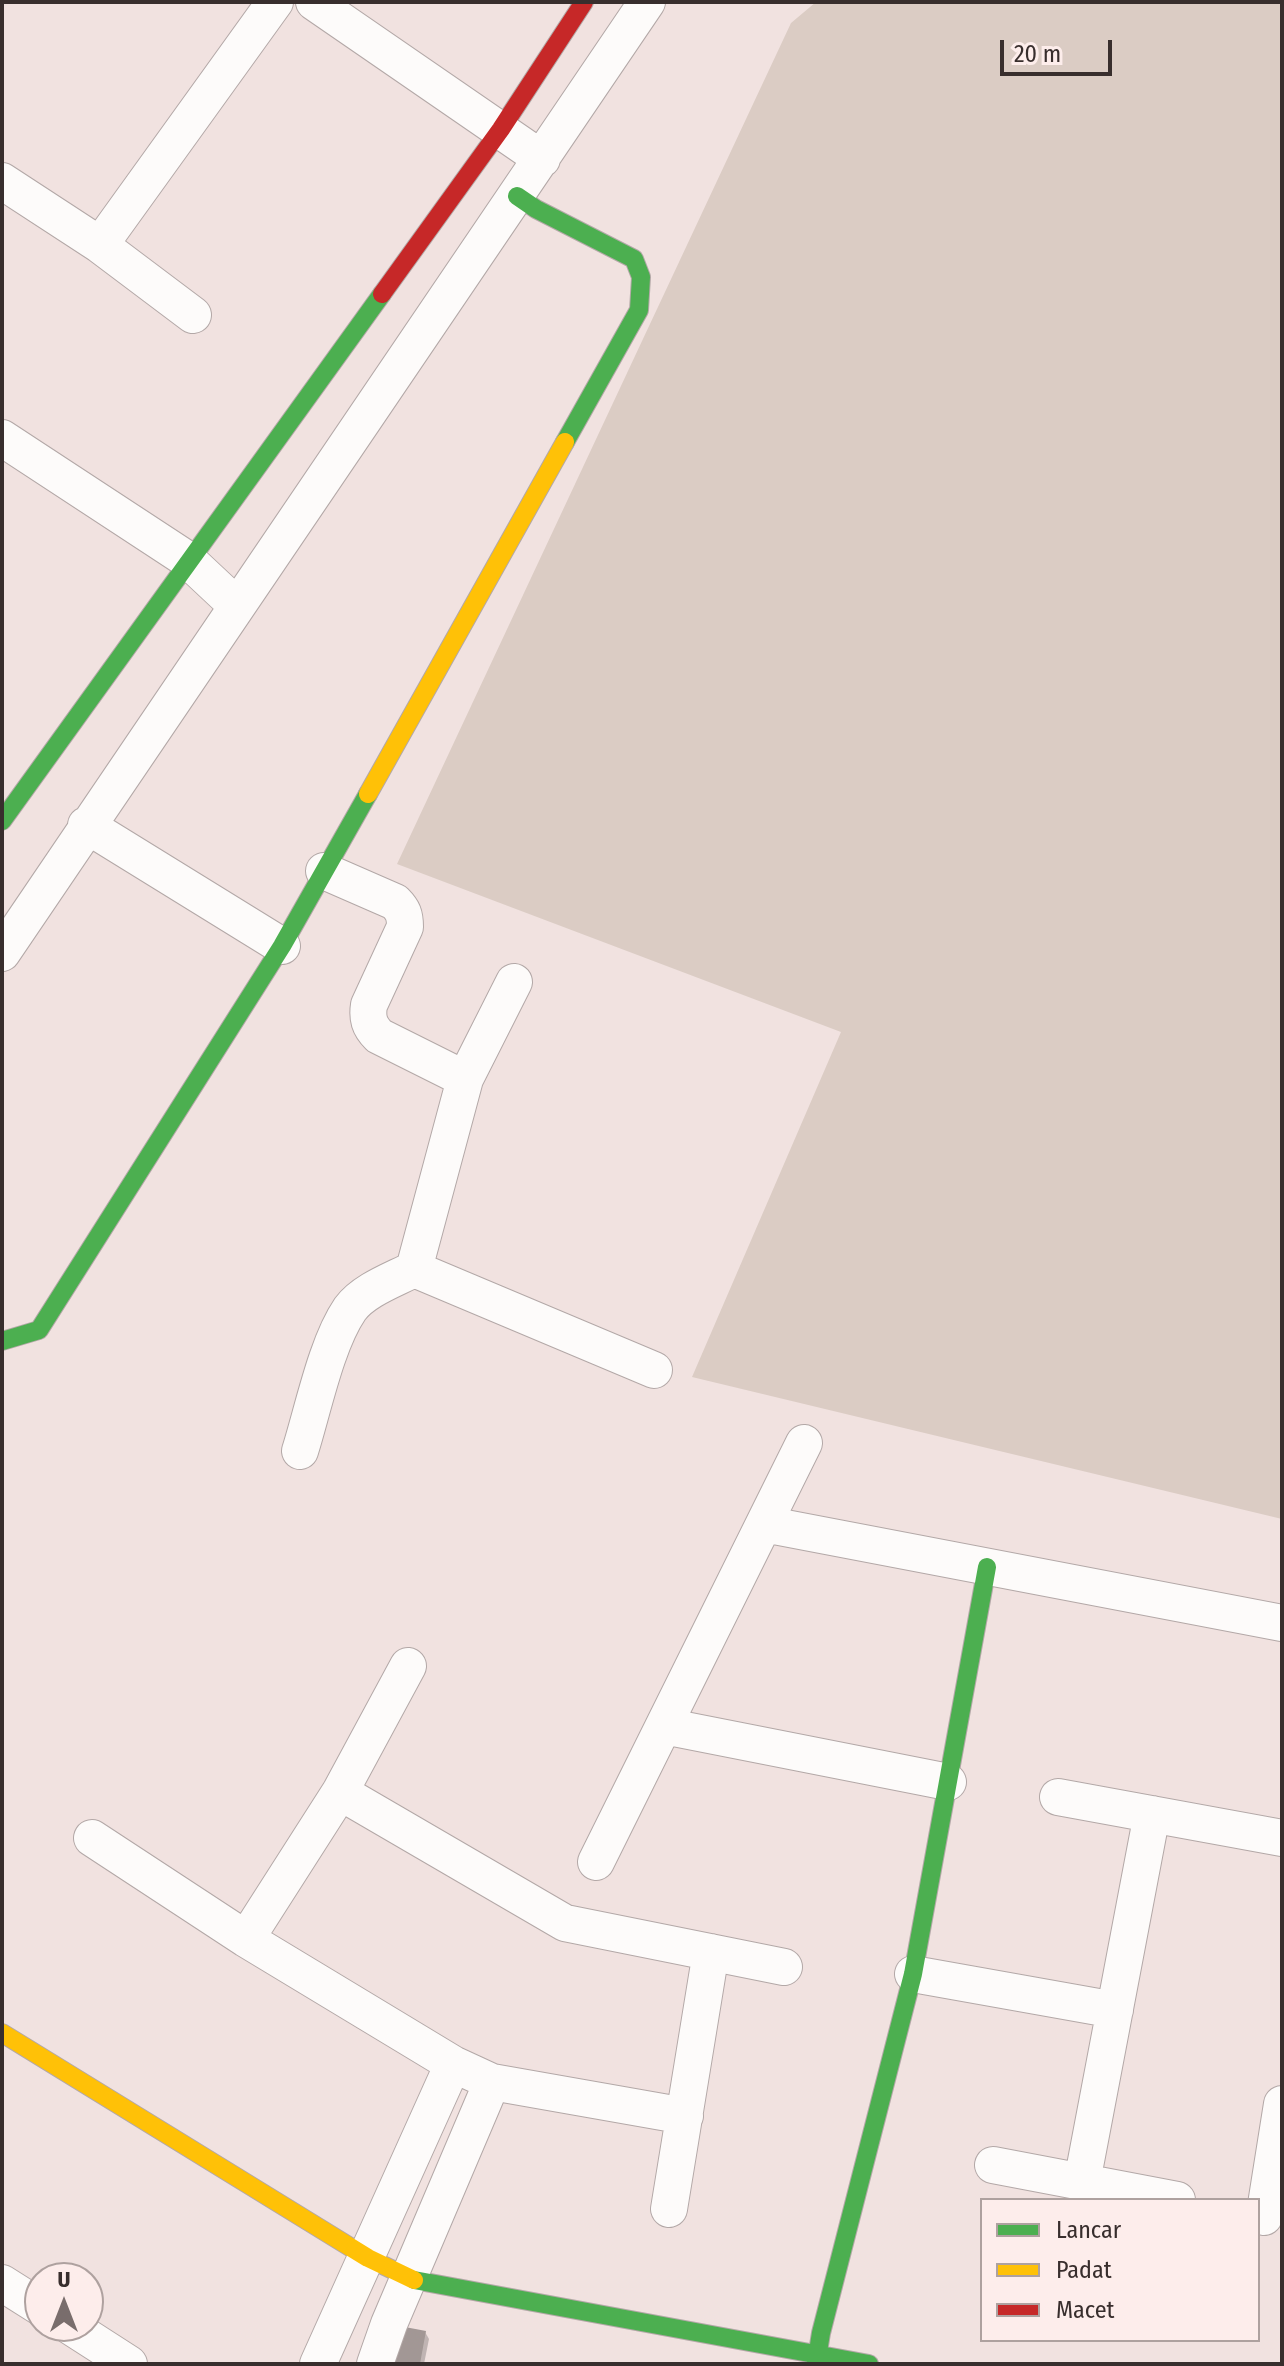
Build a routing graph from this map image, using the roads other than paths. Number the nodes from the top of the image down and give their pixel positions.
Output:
1 (275, 2) edge
2 (314, 2) edge
3 (584, 2) edge
4 (647, 2) edge
5 (501, 129) junction
6 (542, 159) junction
7 (2, 181) edge
8 (517, 196) junction
9 (100, 245) junction
10 (193, 315) dead end
11 (2, 438) edge
12 (188, 560) junction
13 (236, 605) junction
14 (2, 821) edge
15 (86, 825) junction
16 (324, 871) junction
17 (282, 946) junction
18 (2, 953) edge
19 (514, 982) dead end
20 (465, 1079) junction
21 (414, 1269) junction
22 (2, 1341) edge
23 (654, 1370) dead end
24 (804, 1443) dead end
25 (300, 1451) dead end
26 (764, 1524) junction
27 (987, 1567) junction
28 (1282, 1623) edge
29 (408, 1666) dead end
30 (664, 1726) junction
31 (948, 1782) junction
32 (340, 1792) junction
33 (1058, 1797) dead end
34 (1152, 1814) junction
35 (92, 1838) dead end
36 (1282, 1838) edge
37 (596, 1862) dead end
38 (246, 1939) junction
39 (711, 1952) junction
40 (784, 1967) dead end
41 (913, 1974) junction
42 (1115, 2010) junction
43 (2, 2033) edge
44 (453, 2064) junction
45 (492, 2082) junction
46 (1282, 2104) edge
47 (685, 2116) junction
48 (993, 2165) dead end
49 (1082, 2182) junction
50 (1166, 2198) edge
51 (669, 2209) dead end
52 (1268, 2218) edge
53 (368, 2258) junction
54 (409, 2279) junction
55 (2, 2283) edge
56 (24, 2297) edge
57 (95, 2342) edge
58 (817, 2359) edge
59 (129, 2364) edge
60 (318, 2364) edge
61 (375, 2364) edge
62 (869, 2364) edge

1 - 9 street
2 - 5 street
3 - 5 street
4 - 6 street
5 - 6 street
5 - 12 street
6 - 8 street
7 - 9 street
8 - 13 street
8 - 16 street
9 - 10 street
11 - 12 street
12 - 13 street
12 - 14 street
13 - 15 street
15 - 17 street
15 - 18 street
16 - 17 street
16 - 20 street
17 - 22 street
19 - 20 street
20 - 21 street
21 - 23 street
21 - 25 street
24 - 26 street
26 - 27 street
26 - 30 street
27 - 28 street
27 - 31 street
29 - 32 street
30 - 31 street
30 - 37 street
31 - 41 street
32 - 38 street
32 - 39 street
33 - 34 street
34 - 36 street
34 - 42 street
35 - 38 street
38 - 44 street
39 - 40 street
39 - 47 street
41 - 42 street
41 - 58 street
42 - 49 street
43 - 53 street
44 - 45 street
44 - 53 street
45 - 47 street
45 - 54 street
46 - 52 street
47 - 51 street
48 - 49 street
49 - 50 street
53 - 54 street
53 - 60 street
54 - 58 street
54 - 61 street
55 - 56 street
57 - 59 street
58 - 62 street

